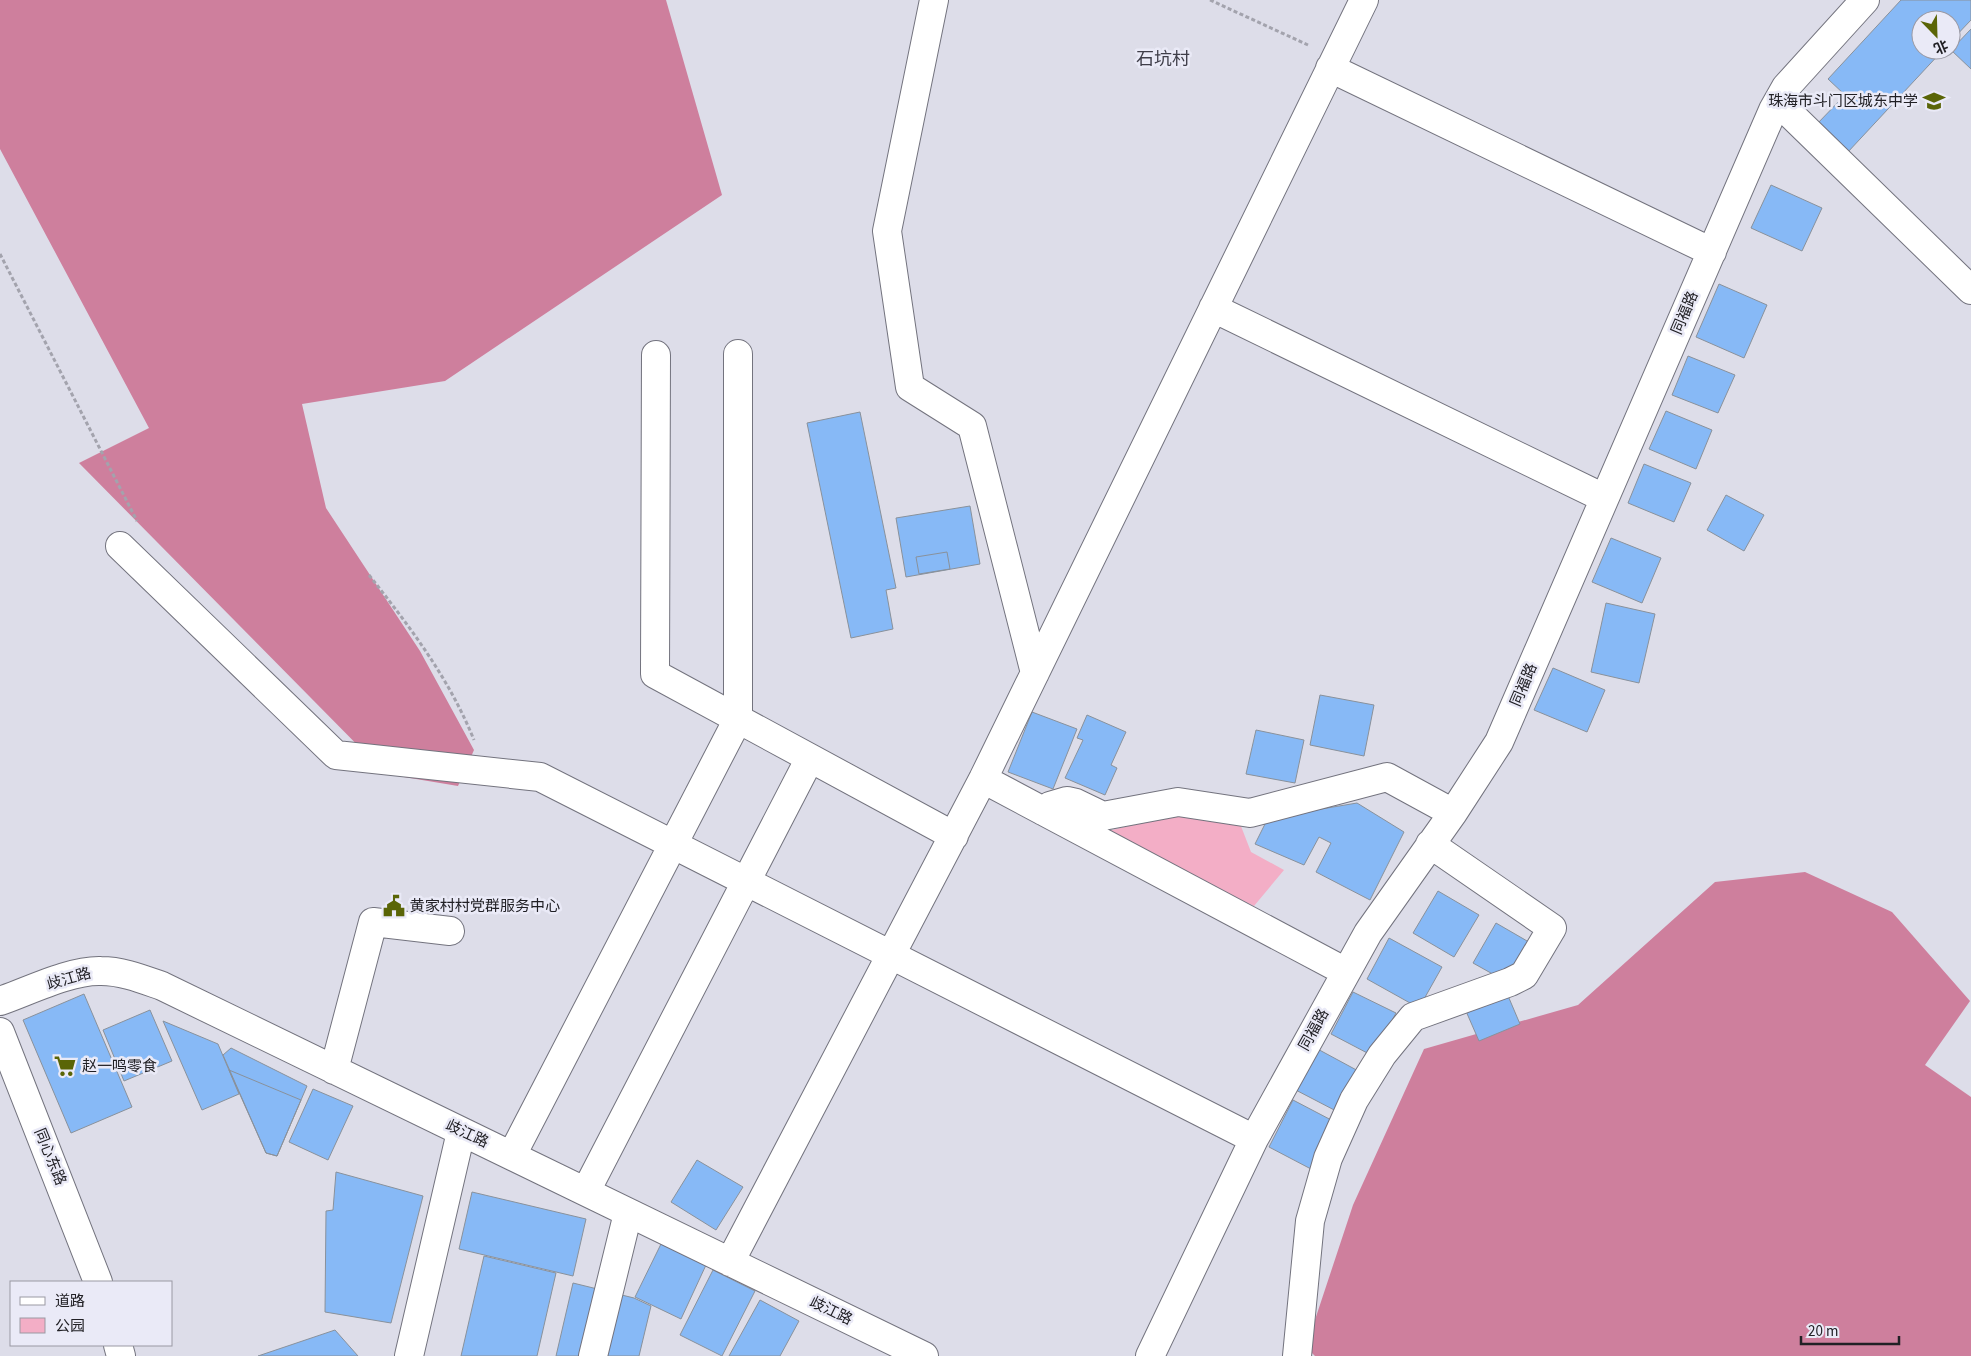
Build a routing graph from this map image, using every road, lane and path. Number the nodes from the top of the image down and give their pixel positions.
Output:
1 (934, 0) edge
2 (1210, 0) edge
3 (1364, 0) edge
4 (1865, 0) edge
5 (1333, 63) junction
6 (1778, 102) junction
7 (1712, 252) junction
8 (0, 254) edge
9 (1971, 290) edge
10 (1213, 308) junction
11 (738, 354) dead end
12 (656, 355) dead end
13 (1604, 498) junction
14 (120, 546) joint
15 (370, 575) dead end
16 (1035, 673) junction
17 (738, 719) junction
18 (810, 758) junction
19 (488, 773) junction
20 (983, 779) junction
21 (1043, 811) junction
22 (1453, 813) junction
23 (954, 836) junction
24 (674, 844) junction
25 (1430, 844) junction
26 (746, 881) junction
27 (450, 931) dead end
28 (891, 955) junction
29 (1346, 972) junction
30 (0, 1001) edge
31 (0, 1032) edge
32 (334, 1070) junction
33 (461, 1132) junction
34 (1254, 1139) junction
35 (512, 1155) junction
36 (586, 1192) junction
37 (628, 1213) junction
38 (730, 1262) junction
39 (98, 1281) edge
40 (409, 1356) edge
41 (593, 1356) edge
42 (924, 1356) edge
43 (1150, 1356) edge
44 (1296, 1356) edge

1 - 16 street
2 - 5 path
3 - 5 street
4 - 6 street, 同福路
5 - 7 street
5 - 10 street
6 - 7 street, 同福路
6 - 9 street
7 - 13 street, 同福路
8 - 14 path
10 - 13 street
10 - 16 street
11 - 17 street
12 - 17 street
13 - 22 street, 同福路
14 - 19 street
15 - 19 path
16 - 20 street
17 - 18 street
17 - 24 street
18 - 23 street
18 - 26 street
19 - 24 street
20 - 21 street
20 - 23 street
21 - 22 street
21 - 29 street
22 - 25 street, 同福路
23 - 28 street
24 - 26 street
24 - 35 street
25 - 29 street, 同福路
25 - 44 street
26 - 28 street
26 - 36 street
27 - 32 street
28 - 34 street
28 - 38 street
29 - 34 street, 同福路
30 - 32 street, 歧江路
31 - 39 street, 同心东路
32 - 33 street, 歧江路
33 - 35 street, 歧江路
33 - 40 street
34 - 43 street, 同福路
35 - 36 street, 歧江路
36 - 37 street, 歧江路
37 - 38 street, 歧江路
37 - 41 street
38 - 42 street, 歧江路

